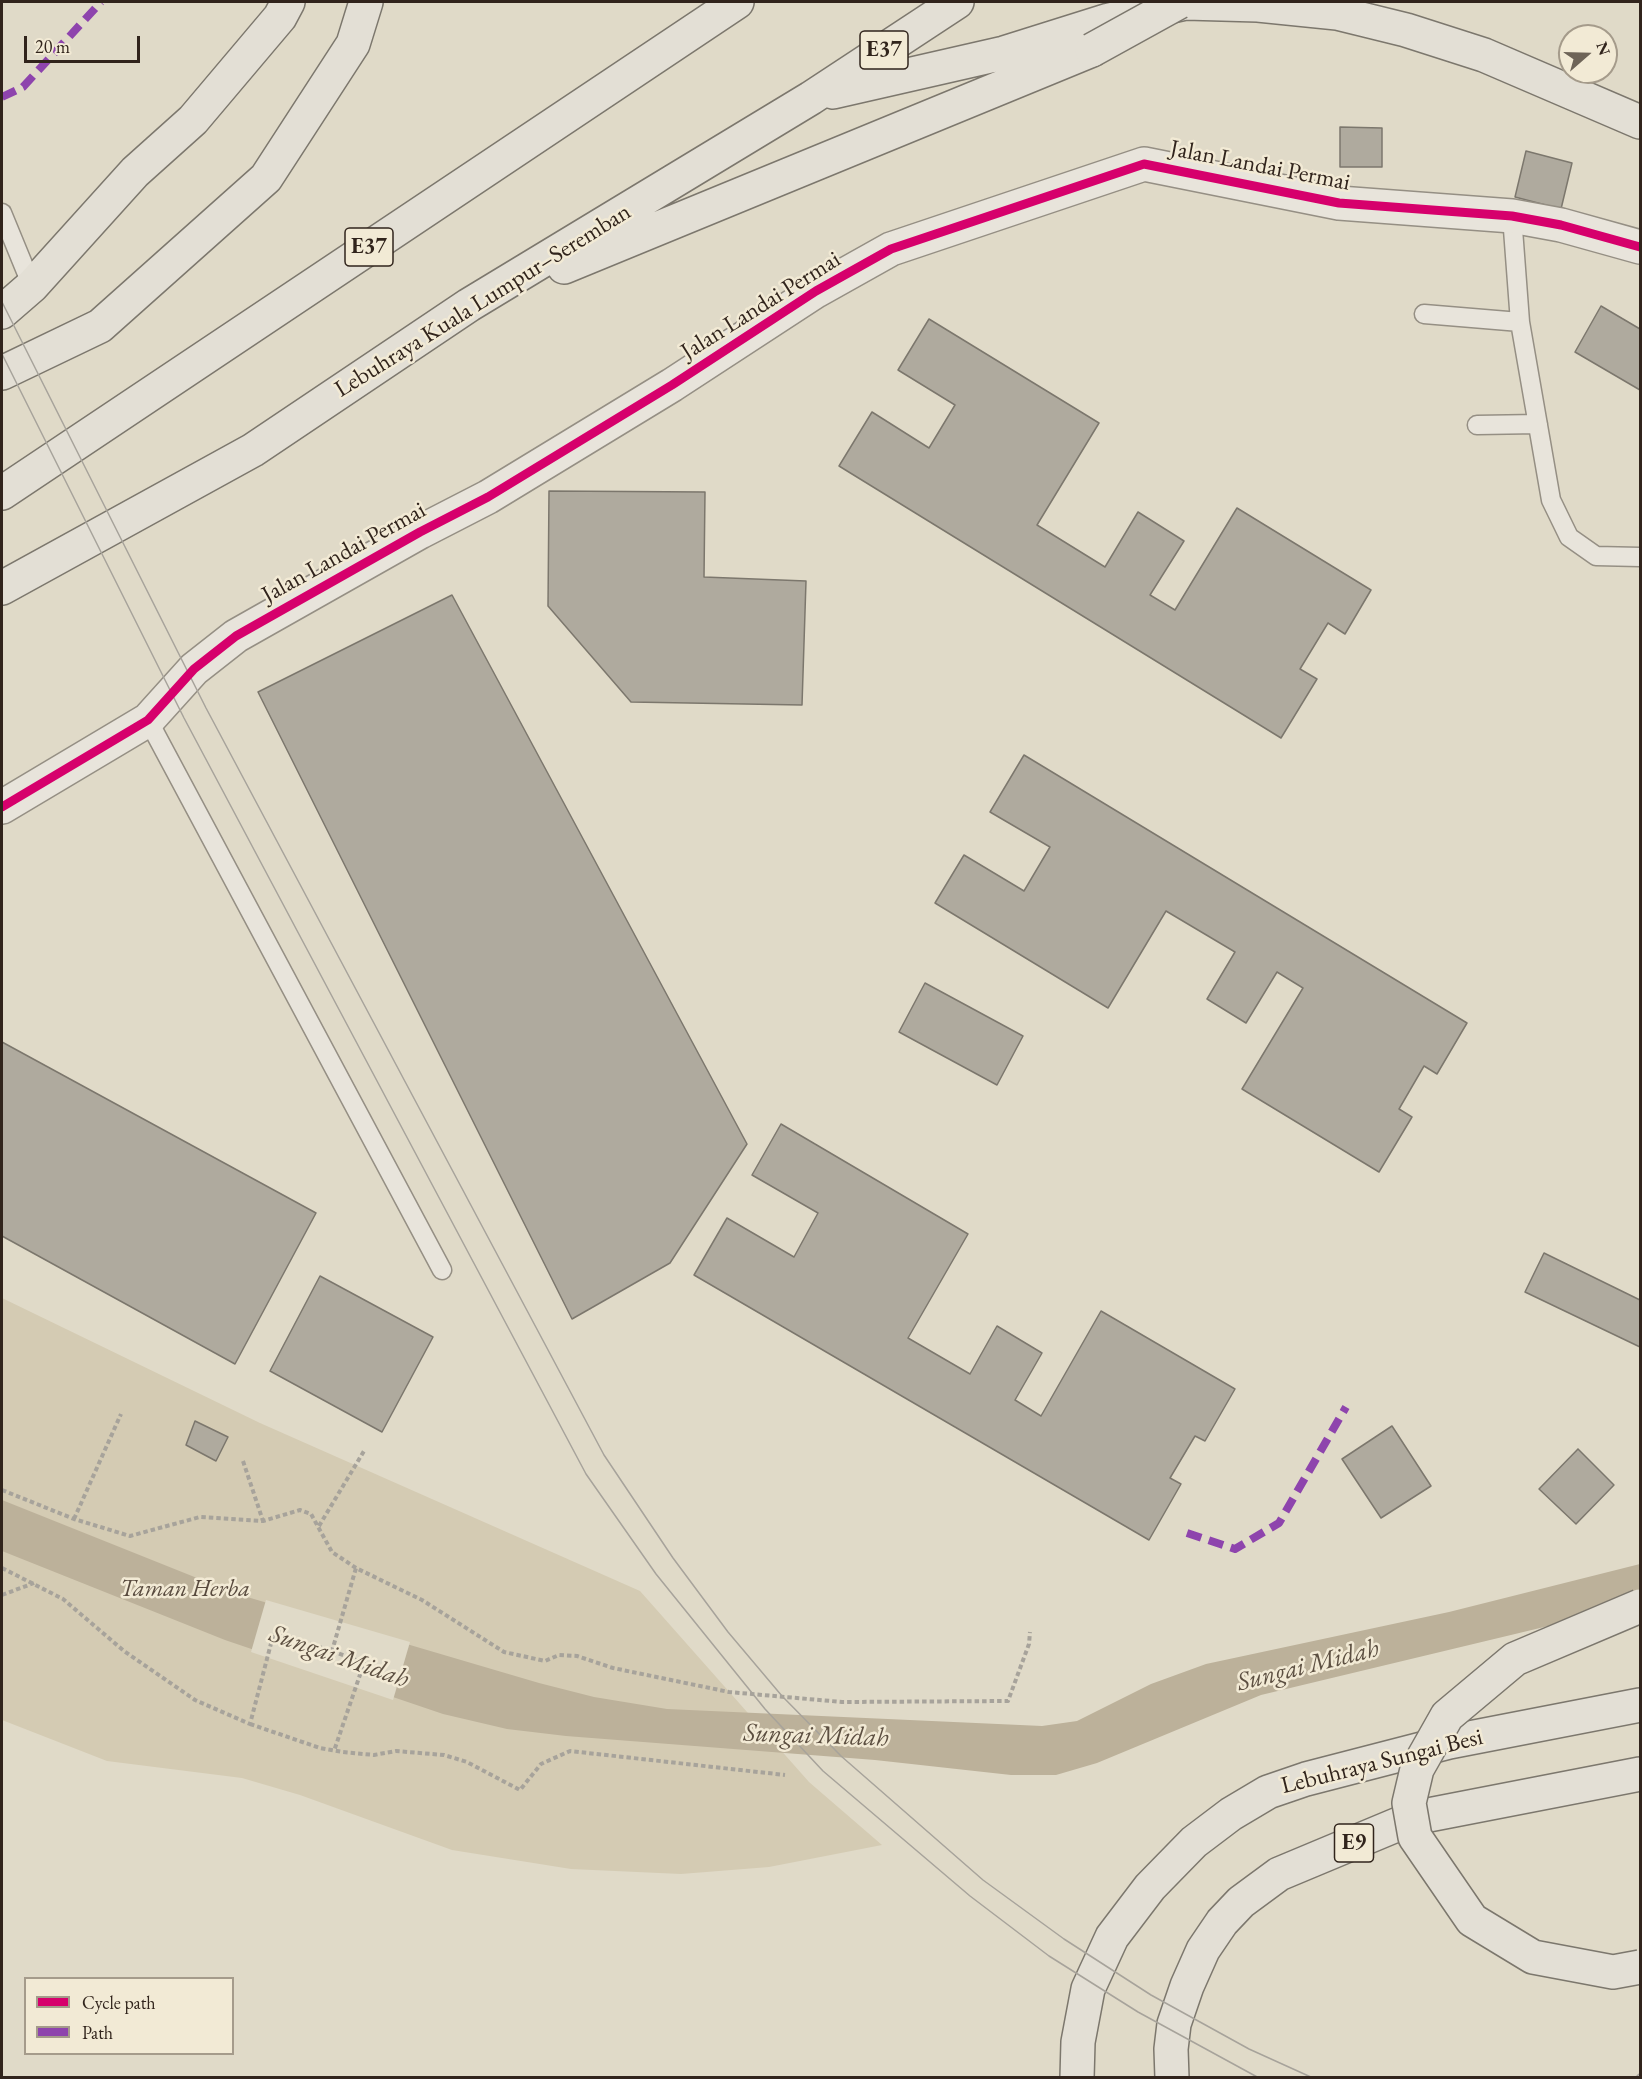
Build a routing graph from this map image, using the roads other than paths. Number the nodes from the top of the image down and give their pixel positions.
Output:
1 (288, 2) edge
2 (366, 2) edge
3 (737, 2) edge
4 (957, 2) edge
5 (1179, 2) edge
6 (811, 98) junction
7 (1641, 122) edge
8 (2, 213) edge
9 (1512, 216) junction
10 (1641, 247) edge
11 (32, 286) junction
12 (469, 305) junction
13 (2, 312) edge
14 (1424, 314) dead end
15 (1520, 322) junction
16 (2, 373) edge
17 (1538, 424) junction
18 (1477, 425) dead end
19 (2, 493) edge
20 (1641, 557) edge
21 (2, 588) edge
22 (148, 720) junction
23 (2, 807) edge
24 (442, 1270) dead end
25 (1641, 1606) edge
26 (1641, 1705) edge
27 (1641, 1774) edge
28 (1641, 1967) edge
29 (1172, 2063) edge
30 (1077, 2078) edge

1 - 11 highway
2 - 16 highway
3 - 19 highway, E37
4 - 6 highway, Lebuhraya Kuala Lumpur–Seremban / E37
5 - 12 highway, bridge
6 - 7 highway
6 - 12 highway, Lebuhraya Kuala Lumpur–Seremban / E37
8 - 11 lane
9 - 10 street, Jalan Landai Permai
9 - 15 lane
9 - 22 street, Jalan Landai Permai
11 - 13 highway
12 - 21 highway, Lebuhraya Kuala Lumpur–Seremban / E37
14 - 15 lane
15 - 17 lane
17 - 18 lane
17 - 20 lane
22 - 23 street, Jalan Landai Permai
22 - 24 lane
25 - 28 highway, bridge
26 - 30 highway, Lebuhraya Sungai Besi
27 - 29 highway, E9

